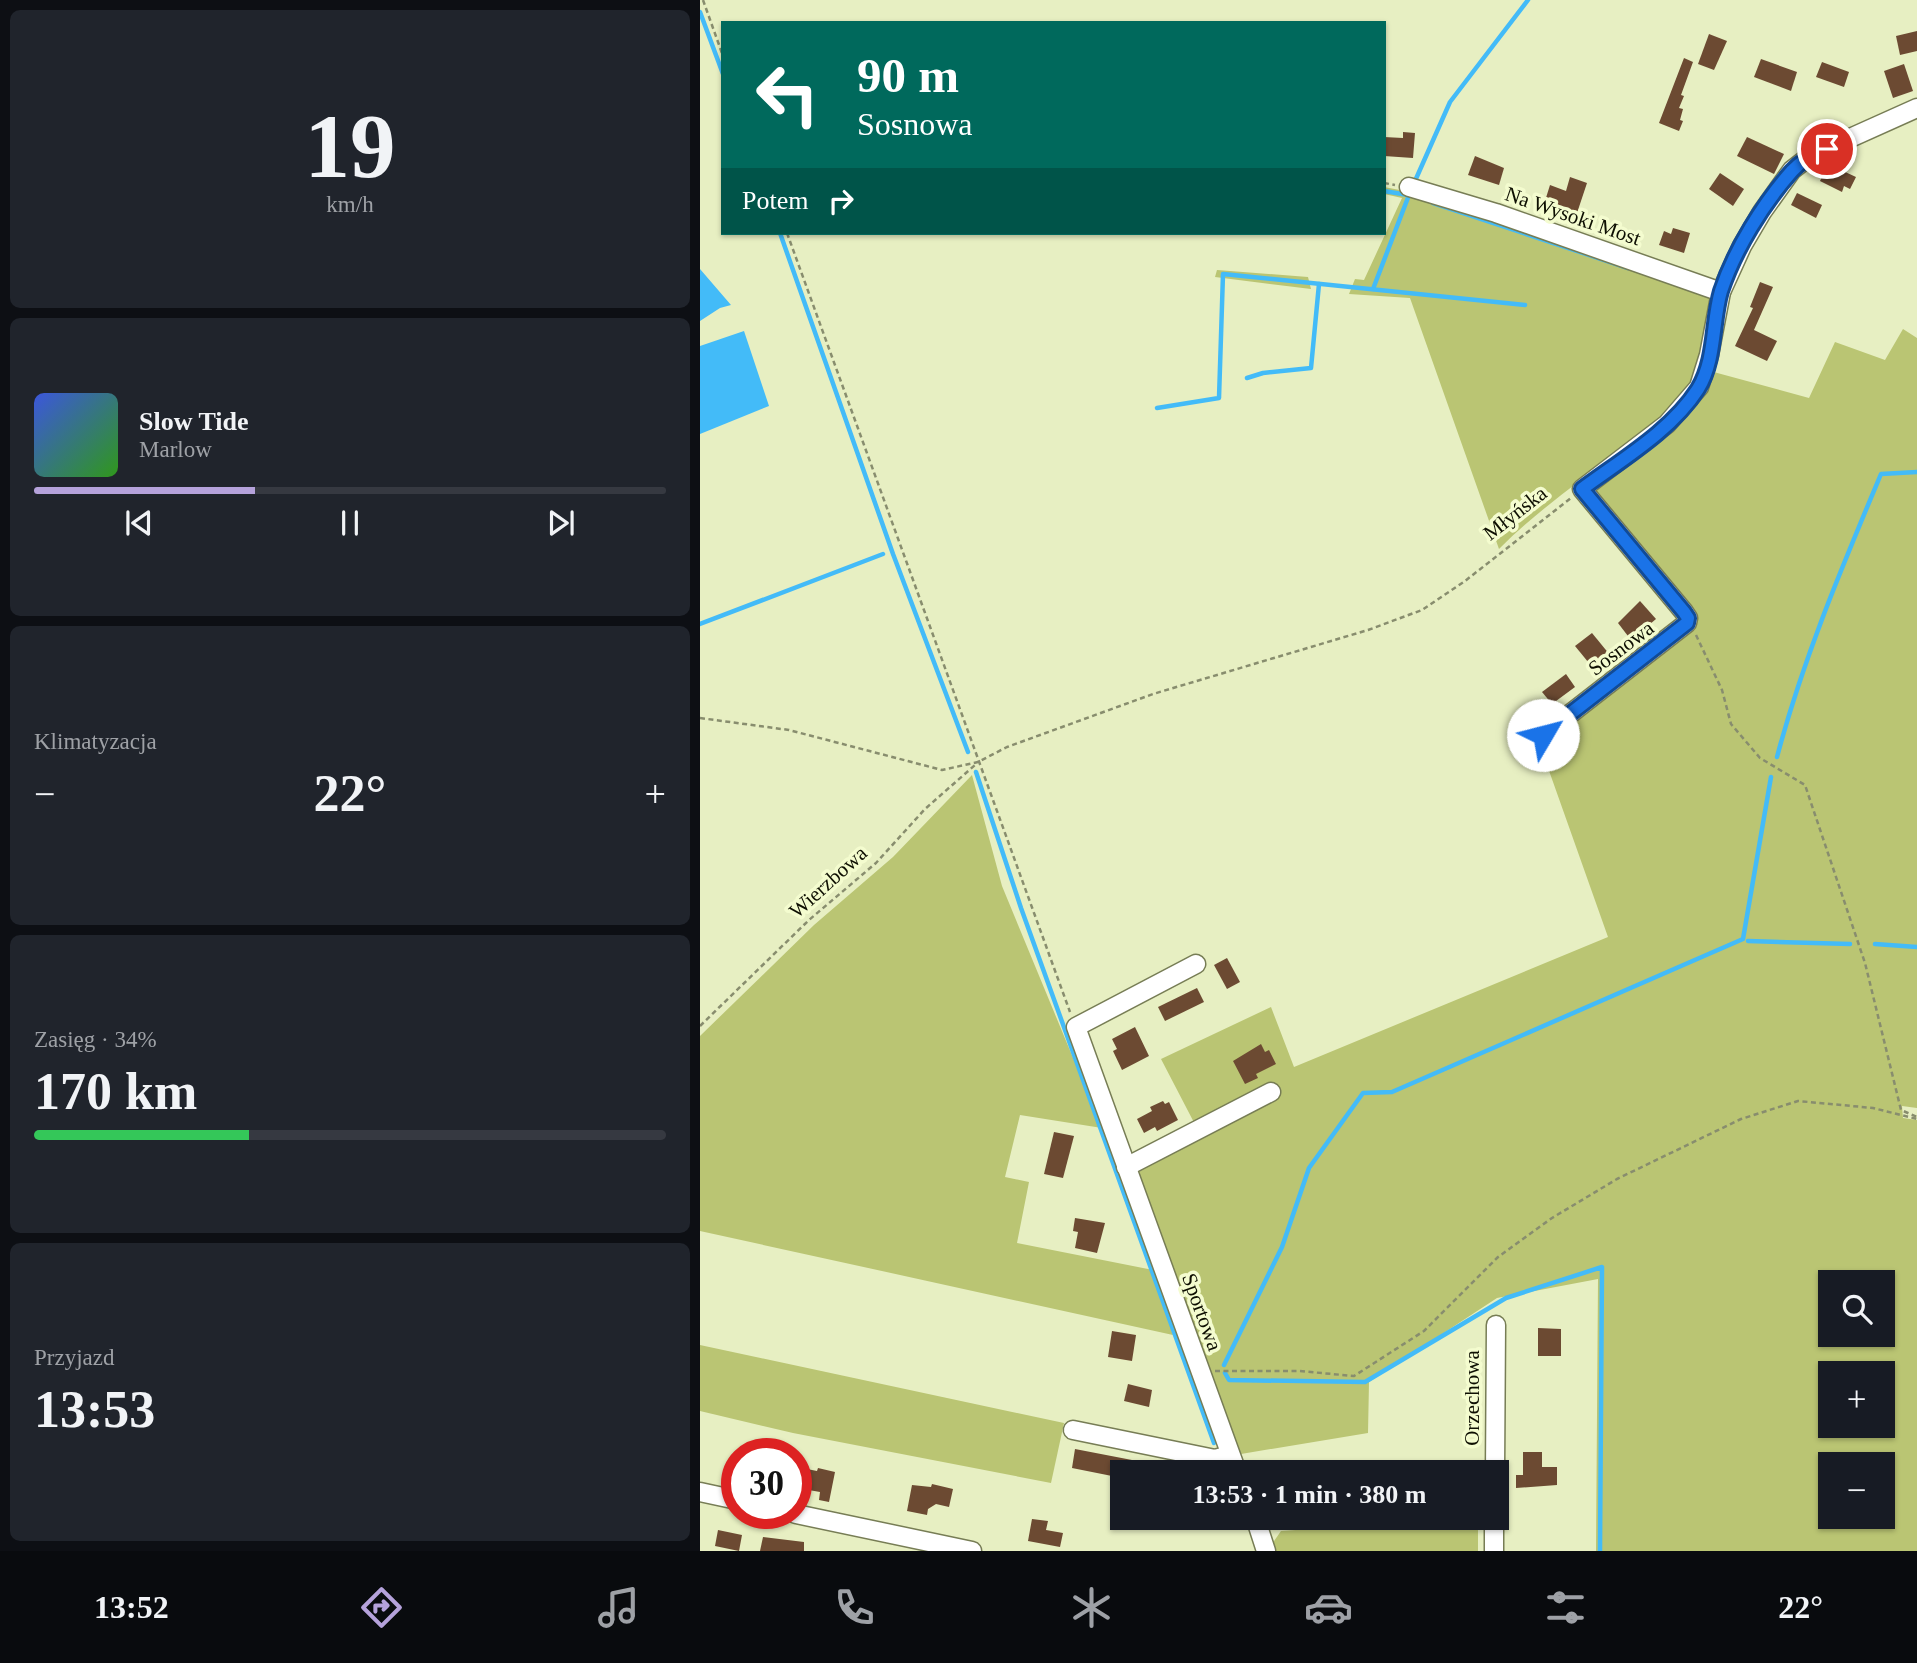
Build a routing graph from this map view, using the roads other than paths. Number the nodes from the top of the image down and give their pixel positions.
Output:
1 (1917, 108) edge
2 (1409, 187) dead end
3 (1721, 292) junction
4 (1543, 735) dead end
5 (1196, 964) dead end
6 (1271, 1092) dead end
7 (1126, 1167) junction
8 (1496, 1325) dead end
9 (1073, 1430) dead end
10 (1230, 1455) junction
11 (1232, 1460) edge
12 (1495, 1460) edge
13 (700, 1492) edge
14 (721, 1497) edge
15 (812, 1517) edge
16 (1259, 1530) edge
17 (1494, 1530) edge
18 (972, 1551) edge
19 (1266, 1551) edge
20 (1494, 1551) edge

1 - 3 street
2 - 3 street, Na Wysoki Most
3 - 4 street, Sosnowa
5 - 7 street, Sportowa
6 - 7 street
7 - 10 street, Sportowa
8 - 12 street, Orzechowa
9 - 10 street
10 - 11 street, Sportowa
13 - 14 street
15 - 18 street
16 - 19 street
17 - 20 street

